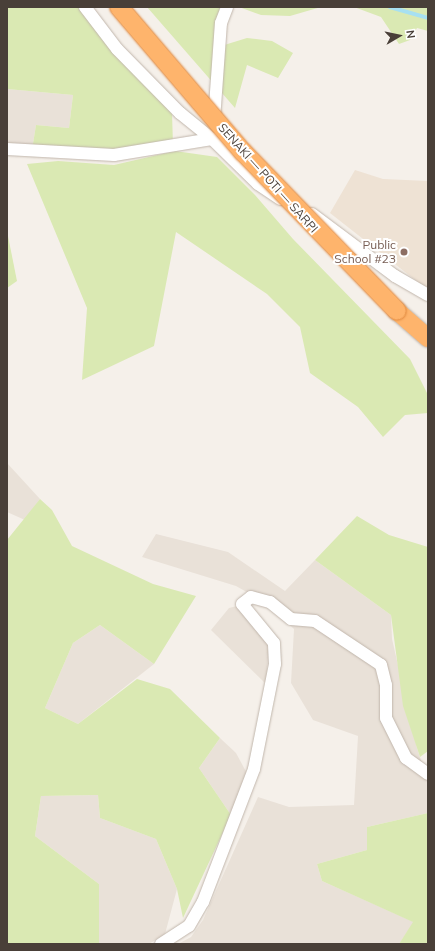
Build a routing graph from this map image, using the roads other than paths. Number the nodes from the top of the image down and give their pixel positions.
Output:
1 (85, 7) edge
2 (120, 7) edge
3 (227, 7) edge
4 (212, 140) junction
5 (7, 149) edge
6 (428, 295) edge
7 (428, 338) edge
8 (428, 774) edge
9 (161, 944) edge

1 - 4 street
2 - 7 highway, SENAKI — POTI — SARPI, bridge
3 - 4 street
4 - 5 street
4 - 6 street
8 - 9 street

